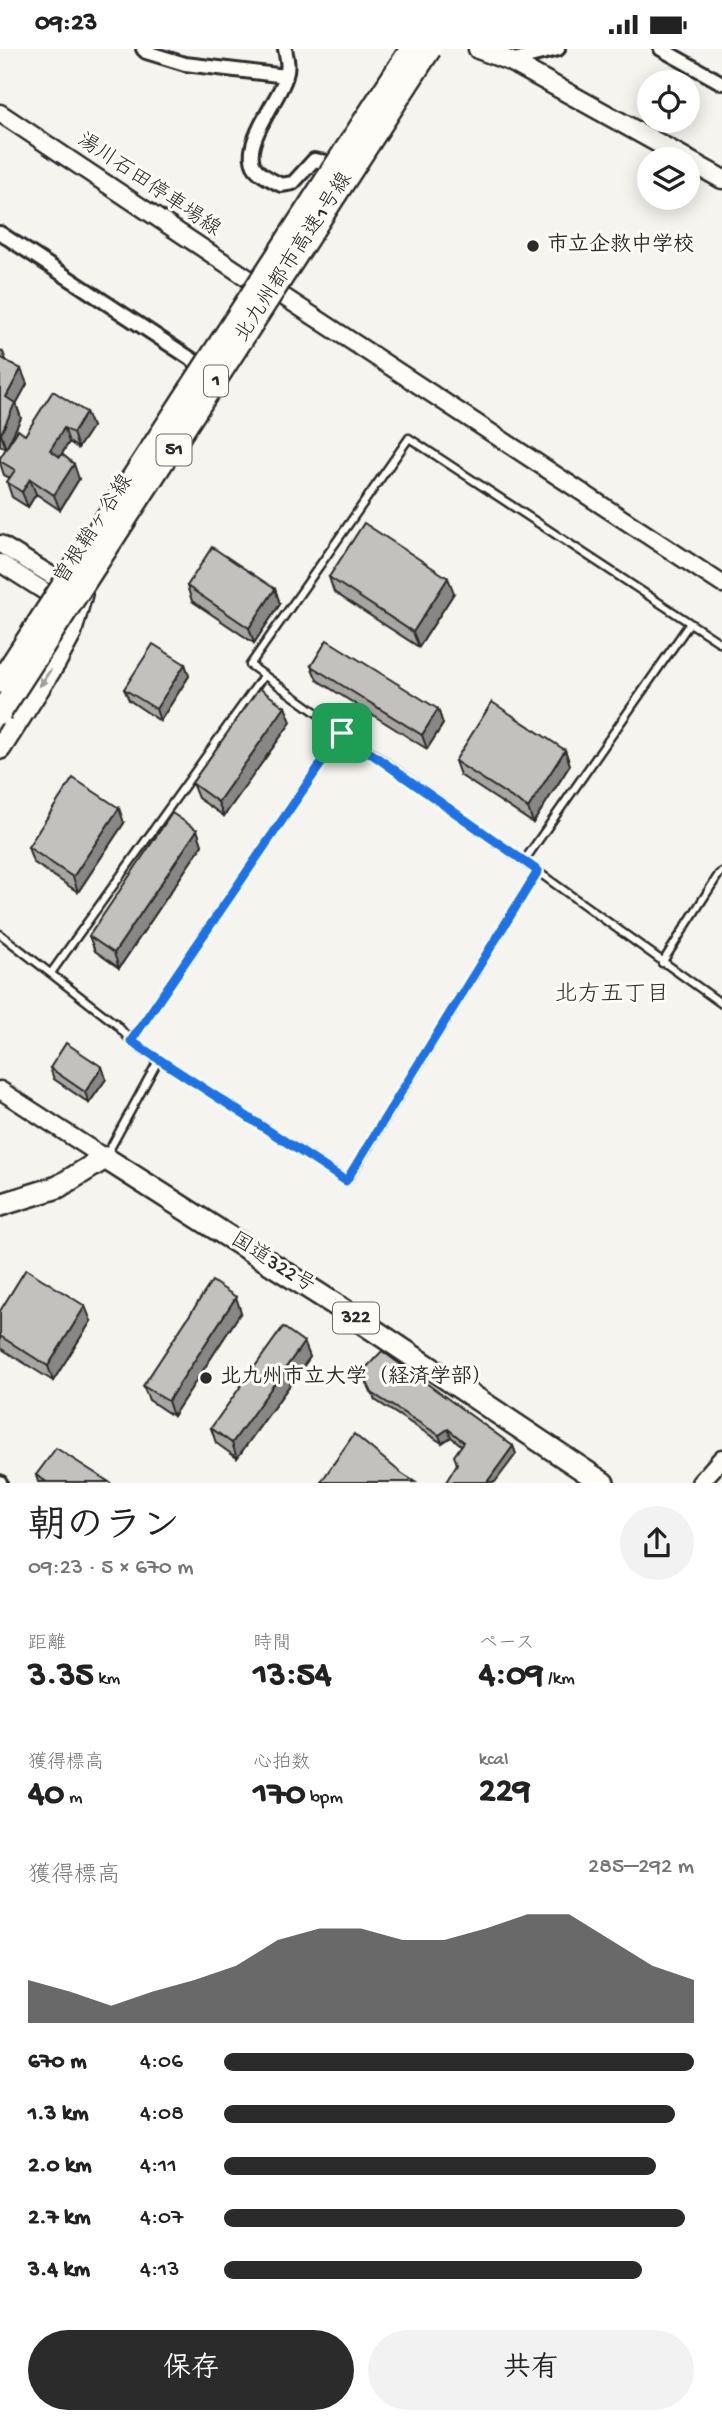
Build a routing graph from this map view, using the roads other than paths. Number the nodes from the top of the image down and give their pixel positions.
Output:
1 (143, 49) edge
2 (285, 49) edge
3 (408, 49) edge
4 (432, 49) edge
5 (478, 49) edge
6 (558, 49) edge
7 (661, 49) edge
8 (510, 61) junction
9 (286, 76) junction
10 (722, 83) edge
11 (0, 113) edge
12 (664, 147) edge
13 (331, 163) junction
14 (700, 167) edge
15 (722, 179) edge
16 (0, 233) edge
17 (255, 283) junction
18 (275, 291) junction
19 (202, 366) junction
20 (0, 544) edge
21 (0, 563) edge
22 (722, 584) edge
23 (54, 587) junction
24 (76, 601) junction
25 (690, 623) junction
26 (722, 644) edge
27 (1, 673) edge
28 (264, 675) junction
29 (0, 715) edge
30 (342, 733) junction
31 (0, 748) edge
32 (524, 861) junction
33 (538, 871) junction
34 (722, 872) edge
35 (0, 934) edge
36 (662, 963) junction
37 (51, 972) junction
38 (722, 1004) edge
39 (131, 1041) junction
40 (159, 1059) junction
41 (0, 1090) edge
42 (105, 1158) junction
43 (0, 1205) edge
44 (722, 1458) edge
45 (603, 1482) edge
46 (701, 1482) edge

1 - 9 street
2 - 9 street
3 - 13 main road, 曽根鞘ヶ谷線 / 51
3 - 27 highway, 北九州都市高速1号線 / 1, bridge
4 - 18 main road, 曽根鞘ヶ谷線 / 51
4 - 29 highway, 北九州都市高速1号線 / 1, bridge
5 - 8 main road
6 - 8 street
7 - 10 street
8 - 12 main road
9 - 13 street
11 - 17 street, 湯川石田停車場線
13 - 17 main road, 曽根鞘ヶ谷線 / 51
14 - 15 main road
16 - 19 street
17 - 18 street, 湯川石田停車場線
17 - 19 main road, 曽根鞘ヶ谷線 / 51
18 - 22 street, 湯川石田停車場線
18 - 24 main road, 曽根鞘ヶ谷線 / 51
19 - 23 main road, 曽根鞘ヶ谷線 / 51
20 - 23 street
21 - 23 street
23 - 24 street
23 - 27 main road, 曽根鞘ヶ谷線 / 51
24 - 29 main road, 曽根鞘ヶ谷線 / 51
24 -> 31 highway
25 - 26 lane
25 - 28 lane
25 - 32 lane
28 - 30 lane
28 - 37 lane
30 - 32 lane
30 - 39 lane
32 - 33 lane
33 - 36 lane
33 - 40 lane
34 - 36 lane
35 - 37 lane
36 - 38 lane
37 - 39 lane
39 - 40 lane
40 - 42 lane
41 - 42 street
42 - 43 highway
42 - 45 highway, 国道322号 / 322
44 - 46 street

